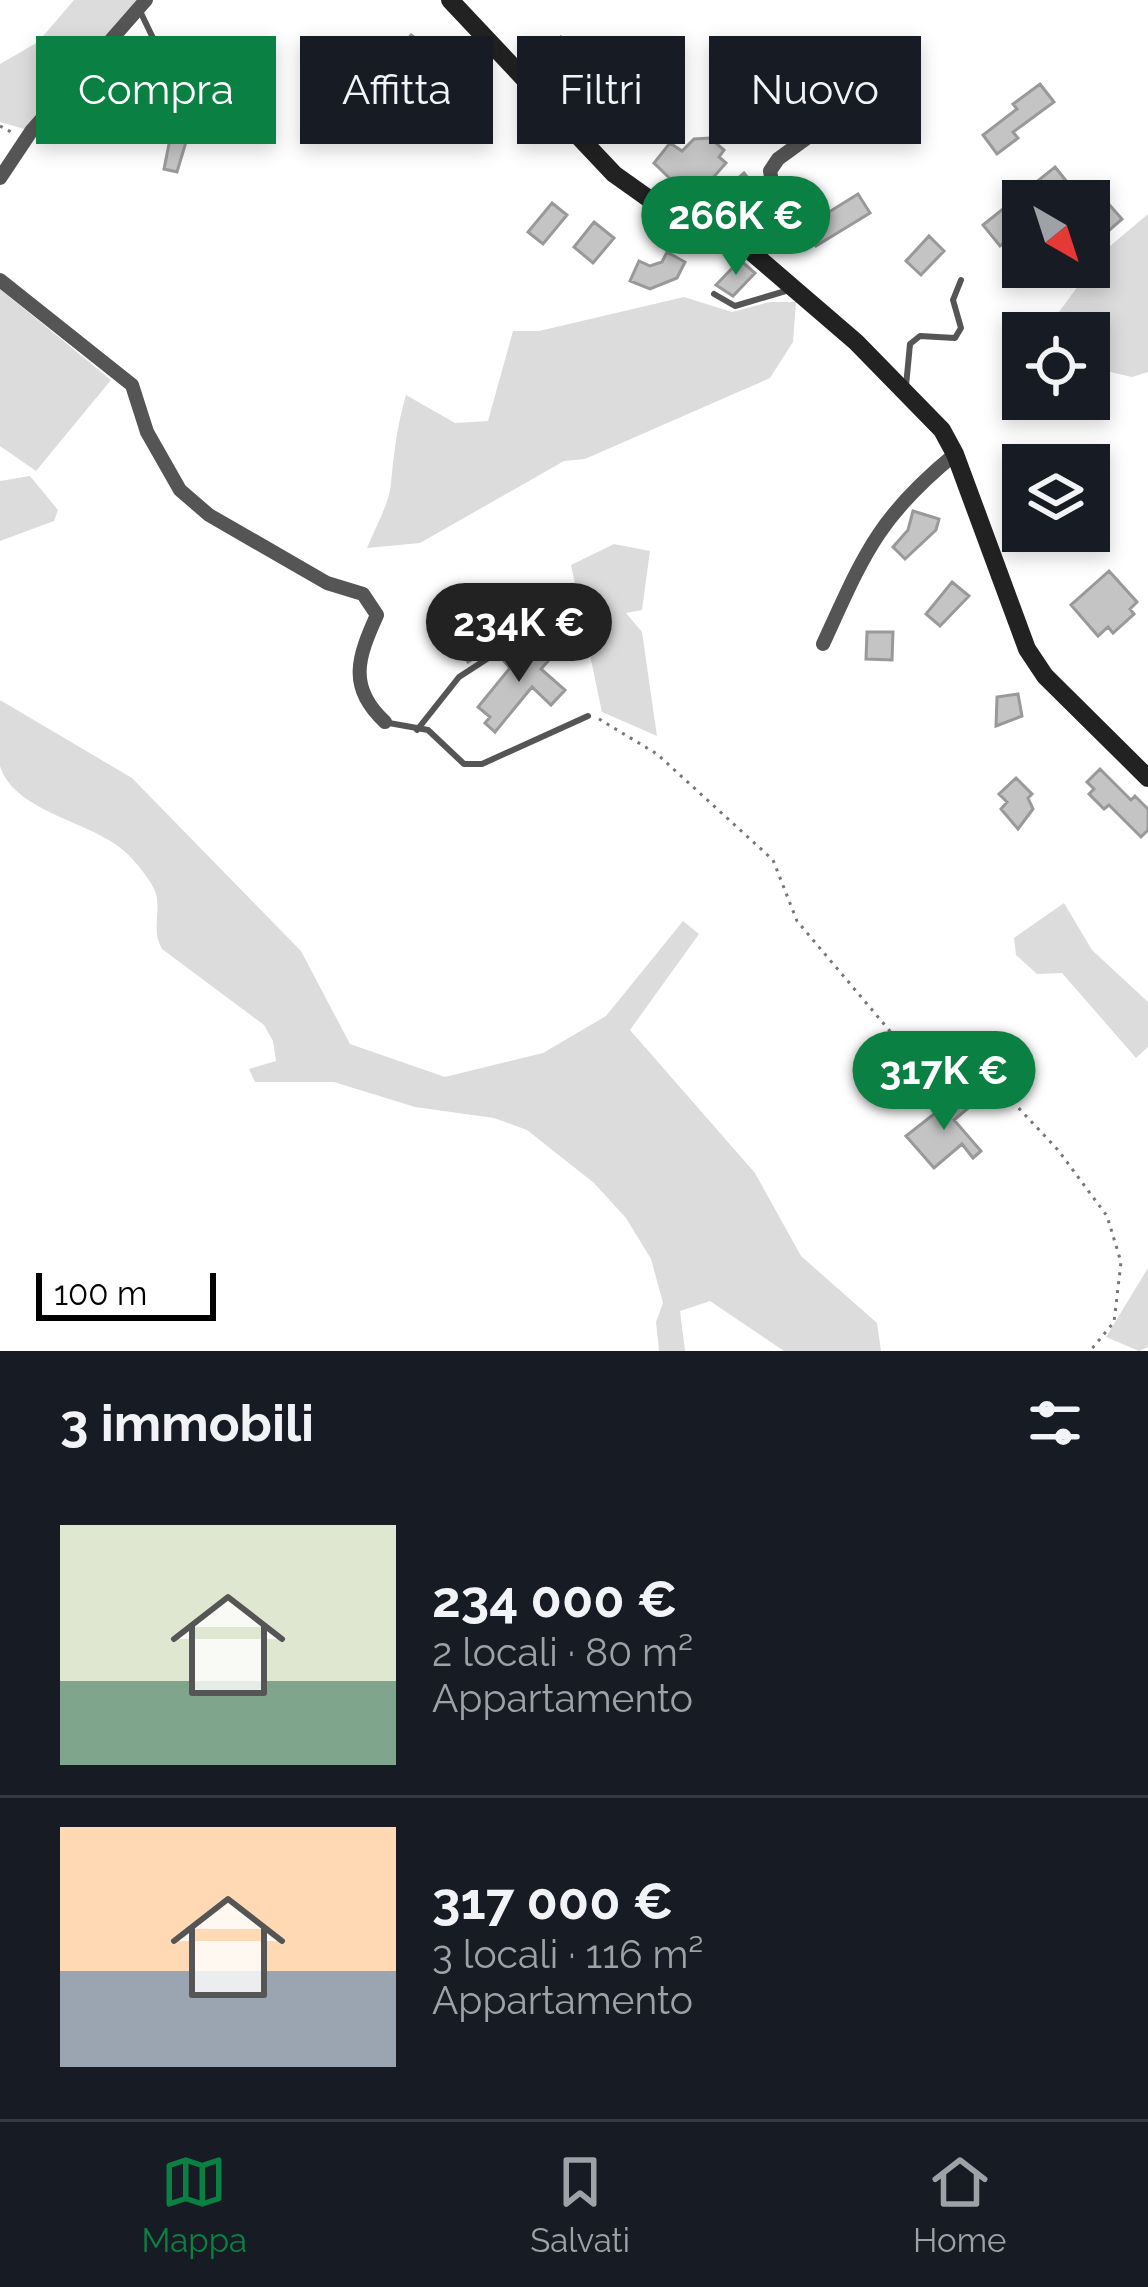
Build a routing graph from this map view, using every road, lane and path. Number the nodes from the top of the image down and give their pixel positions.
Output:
1 (450, 0) edge
2 (143, 5) edge
3 (155, 36) edge
4 (0, 126) edge
5 (24, 140) junction
6 (800, 144) edge
7 (0, 178) edge
8 (728, 235) junction
9 (0, 280) edge
10 (961, 280) dead end
11 (793, 289) junction
12 (714, 294) dead end
13 (905, 389) junction
14 (955, 454) junction
15 (510, 644) dead end
16 (823, 644) dead end
17 (588, 716) joint
18 (385, 722) joint
19 (417, 730) junction
20 (1148, 778) edge
21 (1090, 1351) edge

1 - 8 street
2 - 3 lane
2 - 5 street
4 - 5 path
5 - 7 street
6 - 8 street
8 - 11 street
9 - 18 street
10 - 13 lane
11 - 12 lane
11 - 13 street
13 - 14 street
14 - 16 street
14 - 20 street
15 - 19 lane
17 - 19 lane
17 - 21 path
18 - 19 lane

